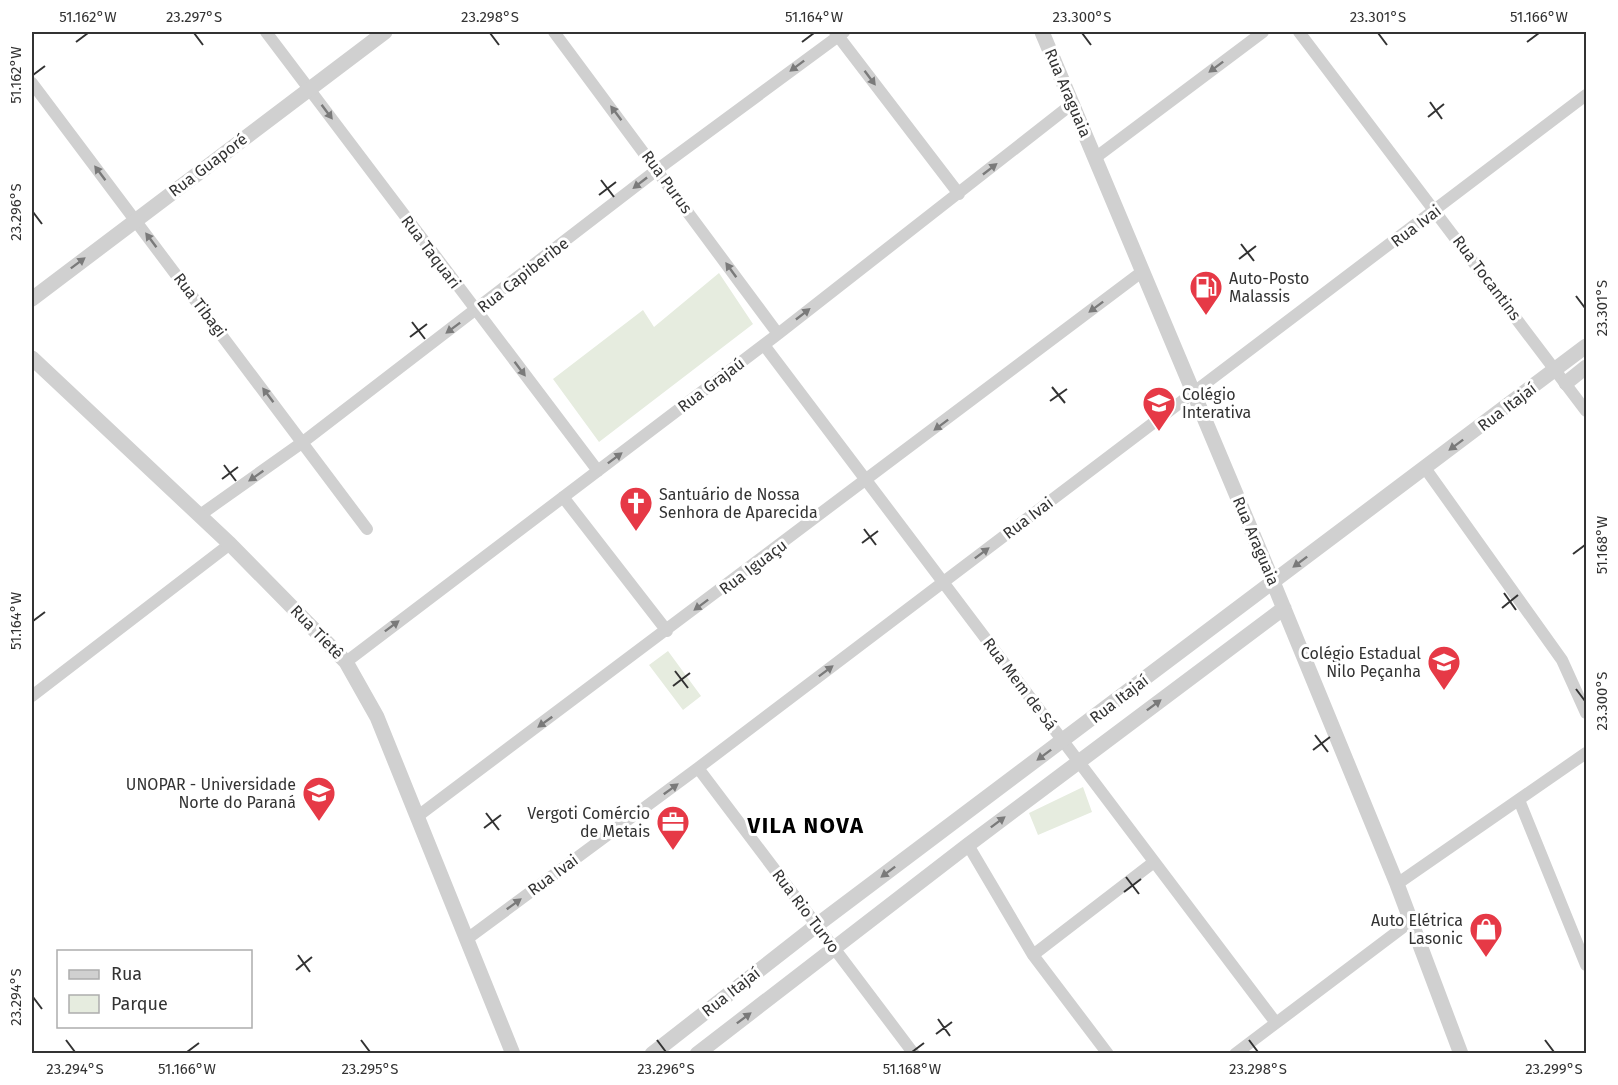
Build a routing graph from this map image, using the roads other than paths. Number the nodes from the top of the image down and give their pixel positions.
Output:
1 (266, 32) edge
2 (385, 32) edge
3 (554, 32) edge
4 (1042, 32) edge
5 (1263, 32) edge
6 (1299, 32) edge
7 (839, 33) edge
8 (32, 83) edge
9 (309, 88) junction
10 (1587, 95) edge
11 (1072, 104) junction
12 (1095, 158) junction
13 (658, 170) junction
14 (958, 194) junction
15 (1436, 210) junction
16 (136, 220) junction
17 (1143, 271) junction
18 (32, 299) edge
19 (476, 311) junction
20 (778, 334) junction
21 (764, 345) junction
22 (1587, 346) edge
23 (32, 358) edge
24 (1587, 367) edge
25 (1556, 370) junction
26 (1566, 383) junction
27 (1194, 392) junction
28 (1587, 411) edge
29 (303, 442) junction
30 (1425, 468) junction
31 (597, 471) junction
32 (867, 481) junction
33 (563, 497) junction
34 (200, 515) junction
35 (367, 529) dead end
36 (230, 543) junction
37 (944, 582) junction
38 (1273, 582) junction
39 (1284, 608) junction
40 (667, 631) junction
41 (346, 662) junction
42 (32, 696) edge
43 (1587, 712) edge
44 (1063, 741) junction
45 (1587, 753) edge
46 (1079, 762) junction
47 (698, 768) junction
48 (1520, 800) junction
49 (418, 816) junction
50 (968, 845) junction
51 (1154, 862) junction
52 (1397, 884) junction
53 (1410, 922) junction
54 (817, 925) junction
55 (466, 939) junction
56 (834, 948) junction
57 (1034, 955) junction
58 (1587, 965) edge
59 (1276, 1023) junction
60 (1458, 1052) edge
61 (513, 1053) edge
62 (652, 1053) edge
63 (697, 1053) edge
64 (914, 1053) edge
65 (1108, 1053) edge
66 (1235, 1053) edge

1 - 9 street, Rua Taquari
2 - 9 street, Rua Guaporé
13 -> 3 street, Rua Purus
4 - 11 street, Rua Araguaia
5 -> 12 street
6 - 15 street, Rua Tocantins
7 -> 13 street, Rua Capiberibe
7 -> 14 street
16 -> 8 street, Rua Tibagi
9 - 16 street, Rua Guaporé
9 -> 19 street, Rua Taquari
10 - 15 street, Rua Ivai
11 - 12 street, Rua Araguaia
14 -> 11 street, Rua Grajaú
12 - 17 street, Rua Araguaia
13 -> 19 street, Rua Capiberibe
20 -> 13 street, Rua Purus
20 -> 14 street, Rua Grajaú
15 - 25 street, Rua Tocantins
15 - 27 street, Rua Ivai
18 -> 16 street, Rua Guaporé
29 -> 16 street, Rua Tibagi
17 - 27 street, Rua Araguaia
17 -> 32 street, Rua Iguaçu
19 -> 29 street, Rua Capiberibe
19 -> 31 street, Rua Taquari
20 - 21 street, Rua Grajaú
31 -> 21 street, Rua Grajaú
21 - 32 street, Rua Mem de Sá
22 - 25 street, Rua Itajaí
23 - 34 street, Rua Tietê
24 - 26 street
25 - 26 street, Rua Tocantins
25 -> 30 street, Rua Itajaí
26 - 28 street, Rua Tocantins
37 -> 27 street, Rua Ivai
27 - 38 street, Rua Araguaia
29 -> 34 street, Rua Capiberibe
29 - 35 street, Rua Tibagi
30 -> 38 street, Rua Itajaí
30 - 43 street
31 - 33 street, Rua Grajaú
32 - 37 street, Rua Mem de Sá
32 -> 40 street, Rua Iguaçu
33 - 40 street
41 -> 33 street, Rua Grajaú
34 - 36 street, Rua Tietê
36 - 41 street, Rua Tietê
36 - 42 street
37 - 44 street, Rua Mem de Sá
47 -> 37 street, Rua Ivai
38 - 39 street, Rua Araguaia
38 - 44 street, Rua Itajaí
46 -> 39 street, Rua Itajaí
39 - 52 street, Rua Araguaia
40 -> 49 street, Rua Iguaçu
41 - 49 street, Rua Tietê
44 - 46 street, Rua Mem de Sá
44 -> 54 street, Rua Itajaí
45 - 48 street
50 -> 46 street, Rua Itajaí
46 - 51 street, Rua Mem de Sá
47 - 54 street, Rua Rio Turvo
55 -> 47 street, Rua Ivai
48 - 52 street
48 - 58 street
49 - 55 street, Rua Tietê
50 - 56 street, Rua Itajaí
50 - 57 street
51 - 57 street
51 - 59 street, Rua Mem de Sá
52 - 53 street, Rua Araguaia
53 - 59 street
53 - 60 street, Rua Araguaia
54 - 56 street, Rua Rio Turvo
54 - 62 street, Rua Itajaí
55 - 61 street, Rua Tietê
63 -> 56 street, Rua Itajaí
56 - 64 street, Rua Rio Turvo
57 - 65 street
59 - 66 street

